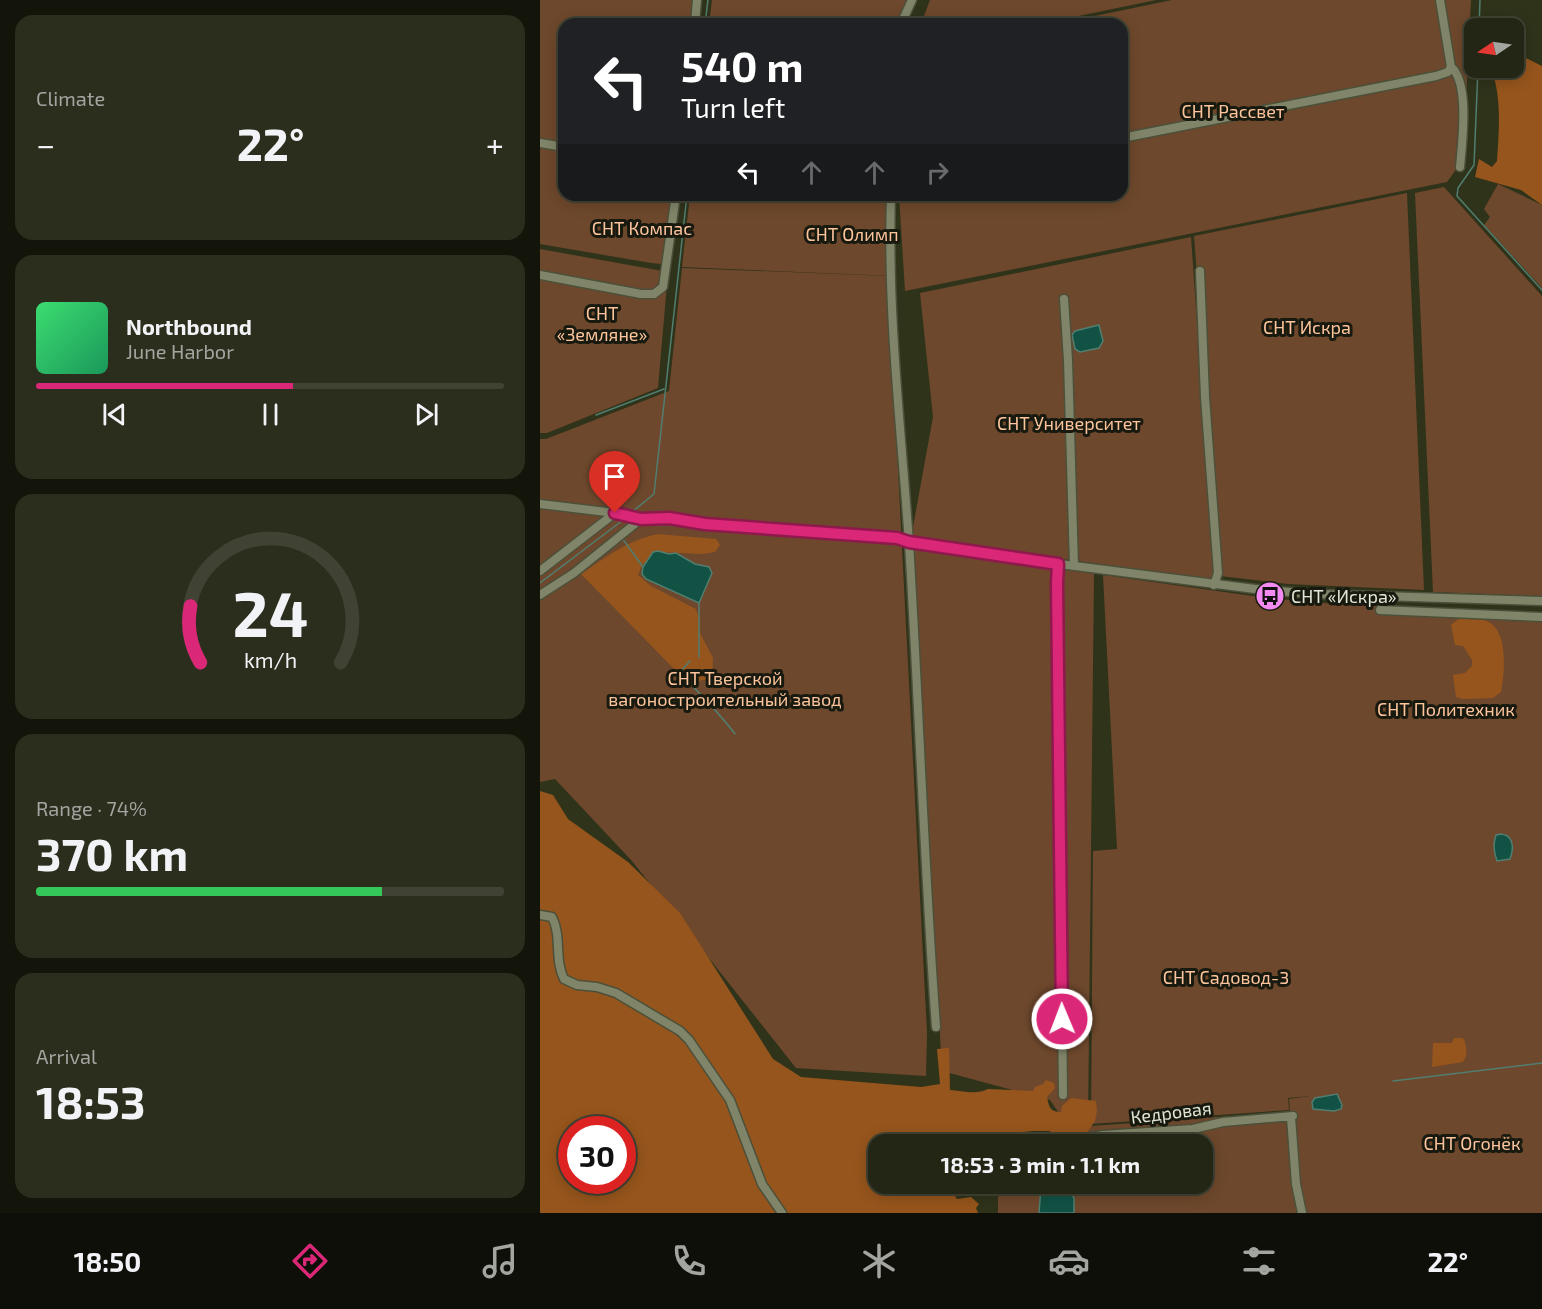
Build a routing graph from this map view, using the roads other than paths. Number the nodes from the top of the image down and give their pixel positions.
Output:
1 (698, 0) edge
2 (912, 0) edge
3 (1440, 0) edge
4 (696, 18) edge
5 (904, 18) edge
6 (1451, 67) junction
7 (1128, 137) edge
8 (540, 143) edge
9 (558, 146) edge
10 (1460, 167) dead end
11 (675, 201) edge
12 (891, 201) edge
13 (1200, 271) dead end
14 (540, 275) edge
15 (1064, 299) dead end
16 (540, 504) edge
17 (615, 513) junction
18 (641, 519) junction
19 (909, 542) junction
20 (1058, 564) junction
21 (1074, 566) junction
22 (540, 571) edge
23 (1214, 585) junction
24 (540, 595) edge
25 (1542, 600) edge
26 (1380, 610) dead end
27 (1542, 617) edge
28 (540, 915) edge
29 (936, 1027) dead end
30 (1063, 1095) dead end
31 (1129, 1134) edge
32 (782, 1213) edge
33 (1302, 1213) edge

1 - 4 street
2 - 5 street
3 - 6 street
6 - 7 street
6 - 10 street
8 - 9 street
11 - 14 street
12 - 19 street
13 - 23 street
15 - 21 street
16 - 17 street
17 - 18 street
17 - 22 street
18 - 19 street
18 - 24 street
19 - 20 street
19 - 29 street
20 - 21 street
20 - 30 street
21 - 23 street
23 - 25 street
26 - 27 street
28 - 32 street
31 - 33 street, Кедровая

